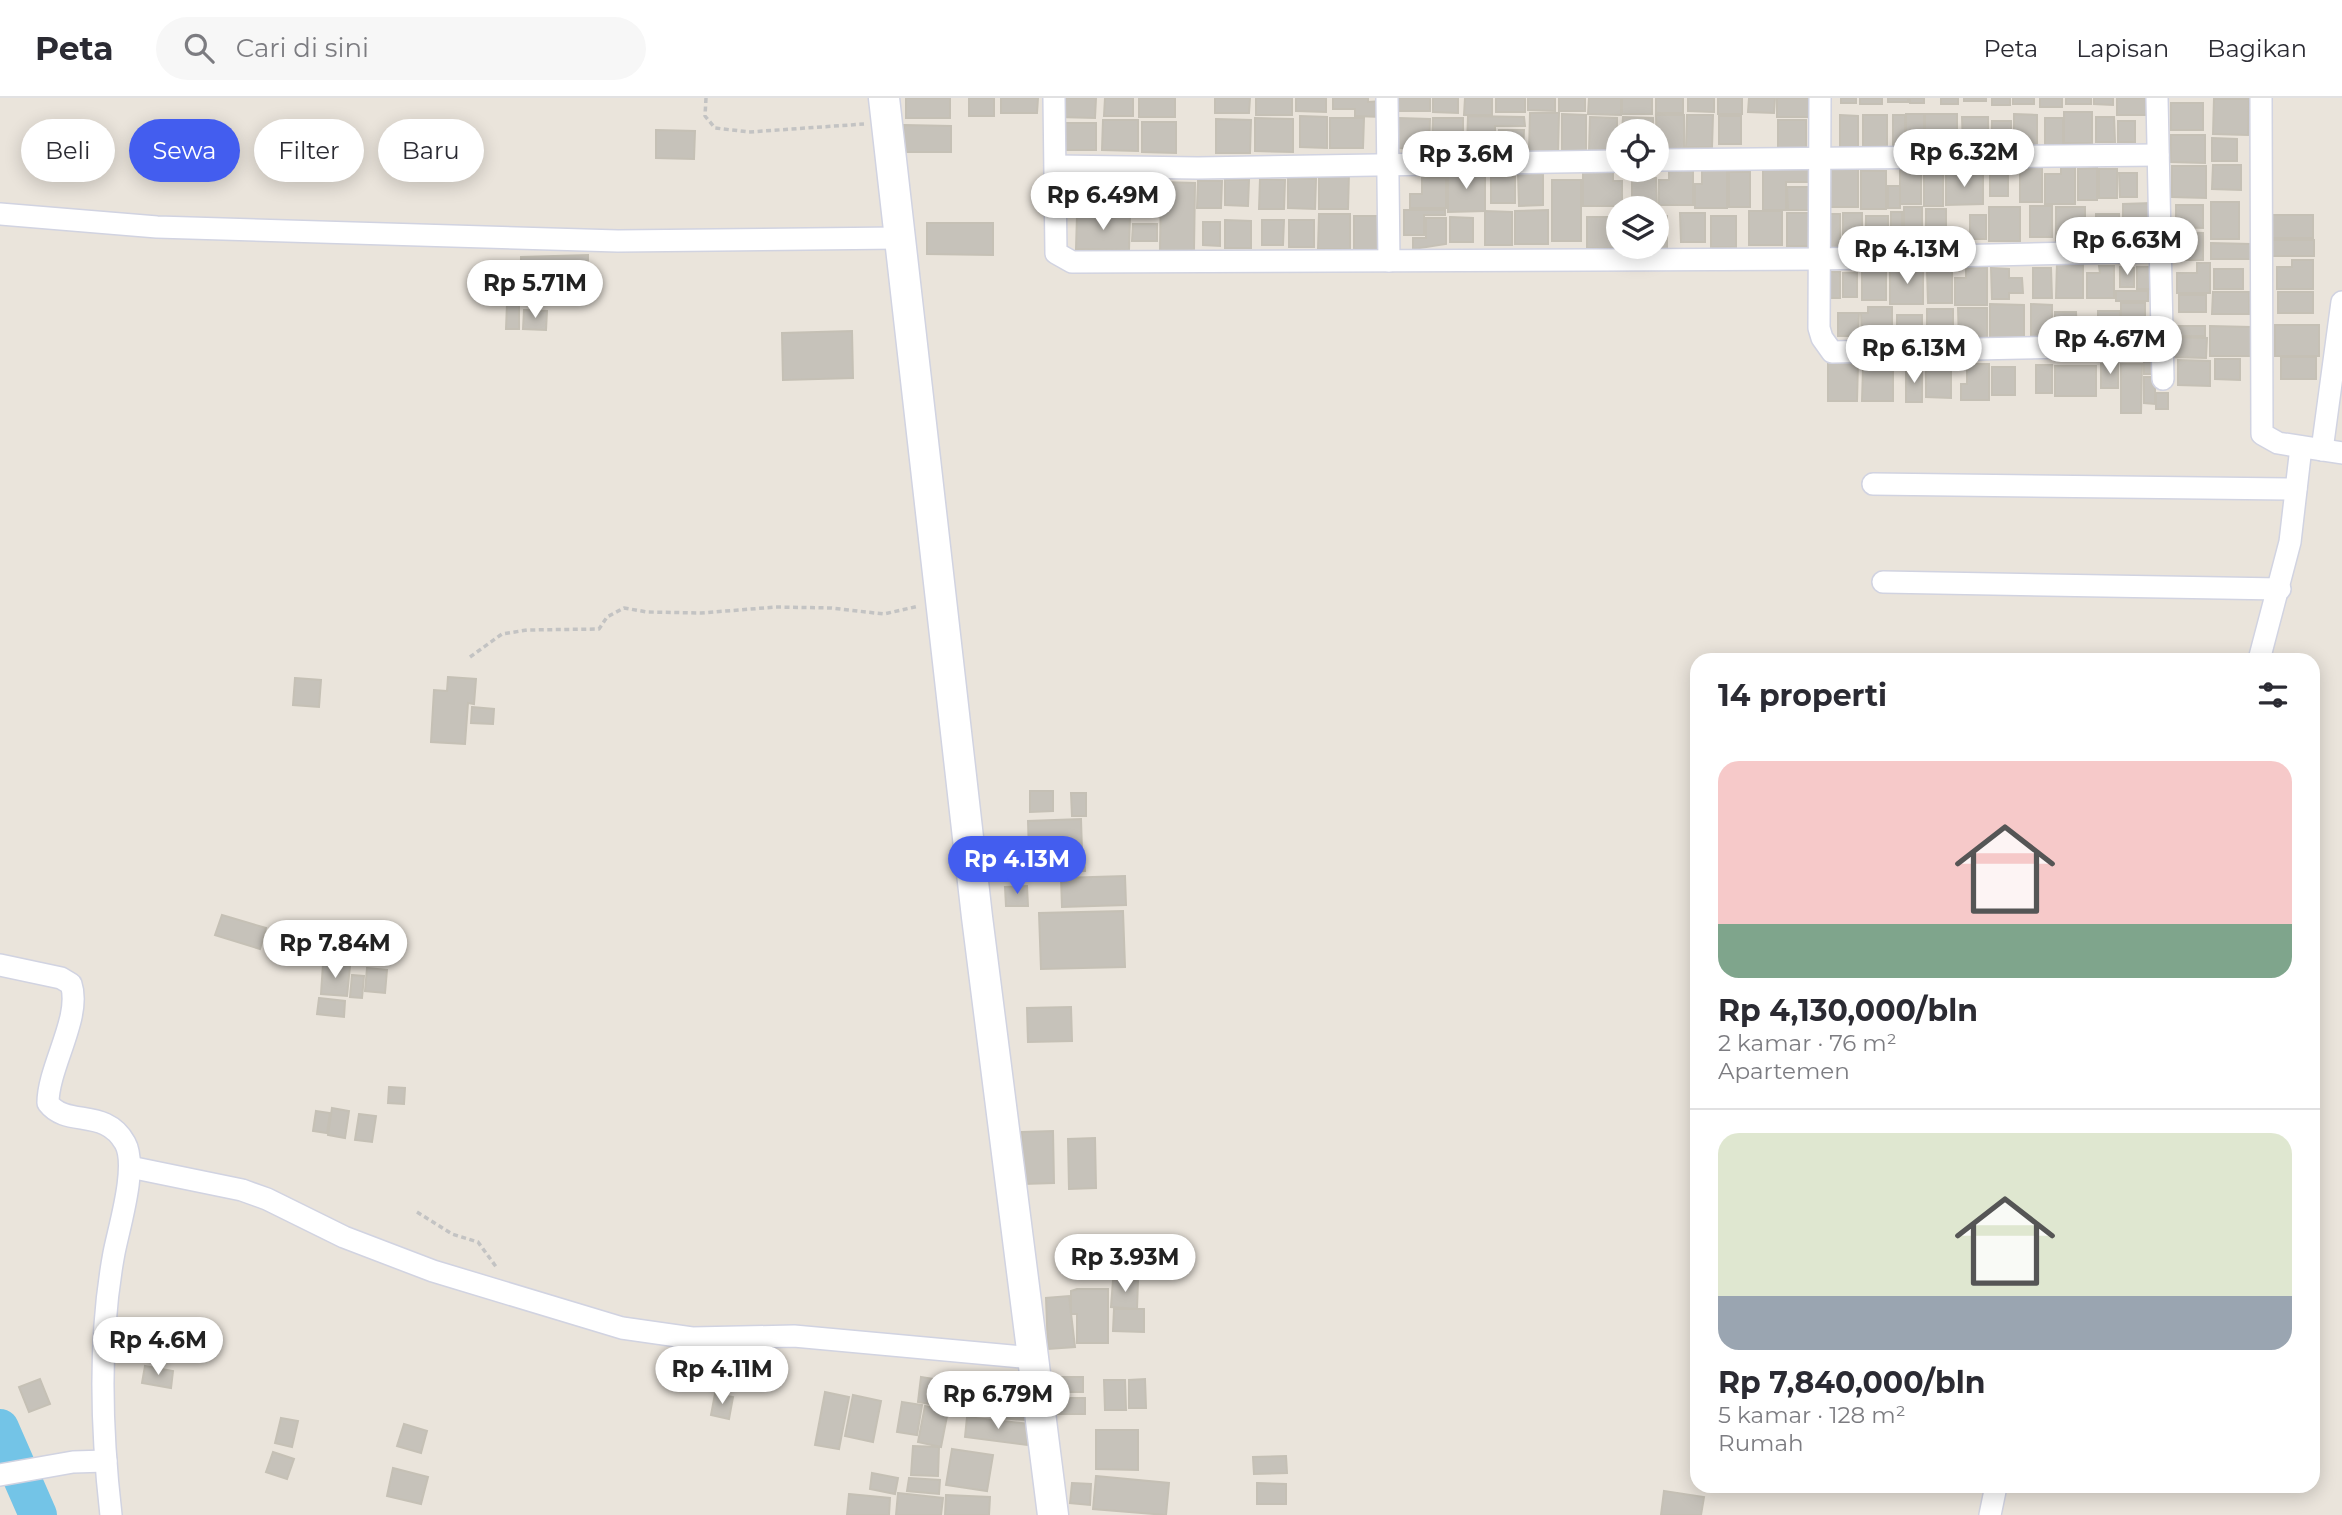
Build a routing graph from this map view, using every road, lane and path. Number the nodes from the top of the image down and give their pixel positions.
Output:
1 (706, 98) edge
2 (1054, 98) edge
3 (1387, 98) edge
4 (1820, 98) edge
5 (2157, 98) edge
6 (2261, 98) edge
7 (886, 109) edge
8 (2158, 155) junction
9 (1819, 159) junction
10 (1669, 160) edge
11 (1606, 161) edge
12 (1387, 164) junction
13 (1056, 166) junction
14 (0, 214) edge
15 (899, 238) junction
16 (2160, 251) junction
17 (1819, 259) junction
18 (1388, 261) junction
19 (2342, 302) edge
20 (2162, 345) junction
21 (2163, 379) dead end
22 (2322, 450) edge
23 (1873, 484) dead end
24 (2296, 489) junction
25 (1883, 582) dead end
26 (2280, 589) junction
27 (942, 603) junction
28 (2261, 653) edge
29 (470, 657) dead end
30 (0, 965) edge
31 (130, 1167) junction
32 (417, 1212) dead end
33 (530, 1303) junction
34 (1033, 1358) junction
35 (106, 1461) junction
36 (1, 1475) edge
37 (1995, 1493) edge
38 (111, 1515) edge
39 (1053, 1515) edge
40 (1990, 1515) edge

1 - 7 path
2 - 13 street
3 - 12 street
4 - 9 street
5 - 8 street
6 - 22 street
7 - 15 main road
8 - 9 street
8 - 16 street
9 - 10 street
9 - 17 street
11 - 12 street
12 - 13 street
12 - 18 street
13 - 18 street
14 - 15 street
15 - 27 main road
16 - 17 street
16 - 20 street
17 - 18 street
17 - 20 street
19 - 22 street
20 - 21 street
22 - 24 street
23 - 24 street
24 - 26 street
25 - 26 street
26 - 28 street
27 - 29 path
27 - 34 main road
30 - 31 street
31 - 33 street
31 - 35 street
32 - 33 path
33 - 34 street
34 - 39 main road
35 - 36 street
35 - 38 street
37 - 40 street

